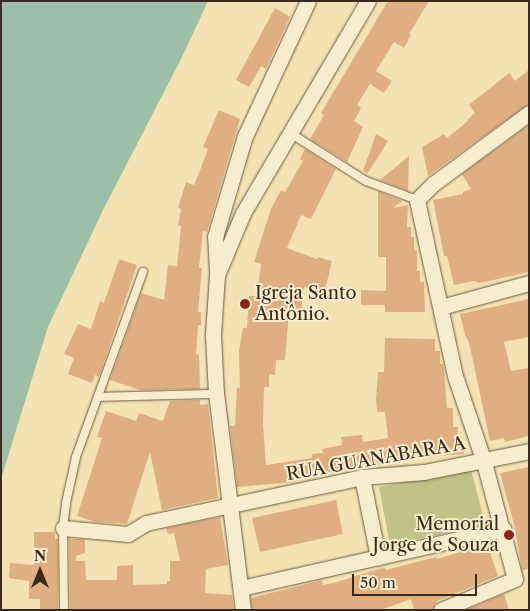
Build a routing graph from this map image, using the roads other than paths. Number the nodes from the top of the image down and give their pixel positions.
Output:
1 (308, 1) edge
2 (368, 1) edge
3 (529, 113) edge
4 (290, 133) junction
5 (416, 200) junction
6 (143, 272) dead end
7 (217, 274) junction
8 (529, 283) edge
9 (441, 307) junction
10 (216, 394) junction
11 (99, 397) junction
12 (529, 452) edge
13 (483, 459) junction
14 (362, 477) junction
15 (230, 506) junction
16 (63, 528) junction
17 (503, 529) junction
18 (378, 557) junction
19 (241, 588) junction
20 (64, 610) edge
21 (243, 610) edge
22 (441, 610) edge

1 - 7 street
2 - 4 street
3 - 5 street
4 - 5 lane
4 - 7 street
5 - 9 street
6 - 11 lane
7 - 10 street
8 - 9 street
9 - 13 street
10 - 11 lane
10 - 15 street
11 - 16 lane
12 - 13 street, RUA GUANABARA A
13 - 14 street, RUA GUANABARA A
13 - 17 street
14 - 15 street, RUA GUANABARA A
14 - 18 street
15 - 16 street, RUA GUANABARA A
15 - 19 street
16 - 20 lane
17 - 18 street
17 - 22 street
18 - 19 street
19 - 21 street

